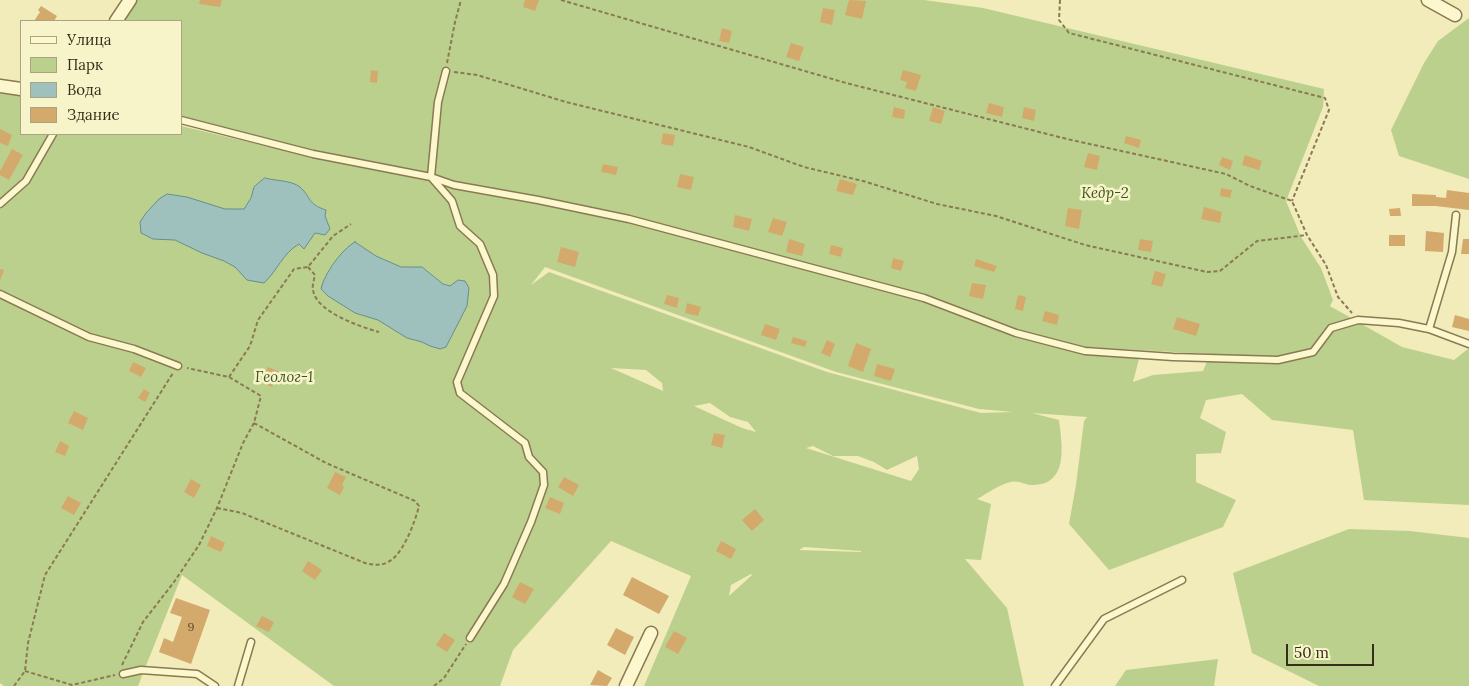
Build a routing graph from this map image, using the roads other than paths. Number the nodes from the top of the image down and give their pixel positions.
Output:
1 (130, 0) edge
2 (1428, 0) edge
3 (1455, 15) dead end
4 (117, 20) edge
5 (446, 71) road end
6 (0, 86) edge
7 (20, 89) edge
8 (182, 120) edge
9 (52, 135) edge
10 (431, 177) junction
11 (0, 204) edge
12 (1456, 215) dead end
13 (0, 294) edge
14 (1429, 329) junction
15 (1469, 344) edge
16 (178, 366) road end
17 (1182, 580) dead end
18 (651, 633) dead end
19 (470, 638) road end
20 (251, 642) dead end
21 (123, 674) road end
22 (215, 686) edge
23 (238, 686) edge
24 (626, 686) edge
25 (1055, 686) edge

1 - 4 street
2 - 3 street
5 - 10 lane
6 - 7 street
8 - 10 lane
9 - 11 lane
10 - 14 lane
10 - 19 lane
12 - 14 lane
13 - 16 lane
14 - 15 lane
17 - 25 lane
18 - 24 street
20 - 23 lane
21 - 22 lane

